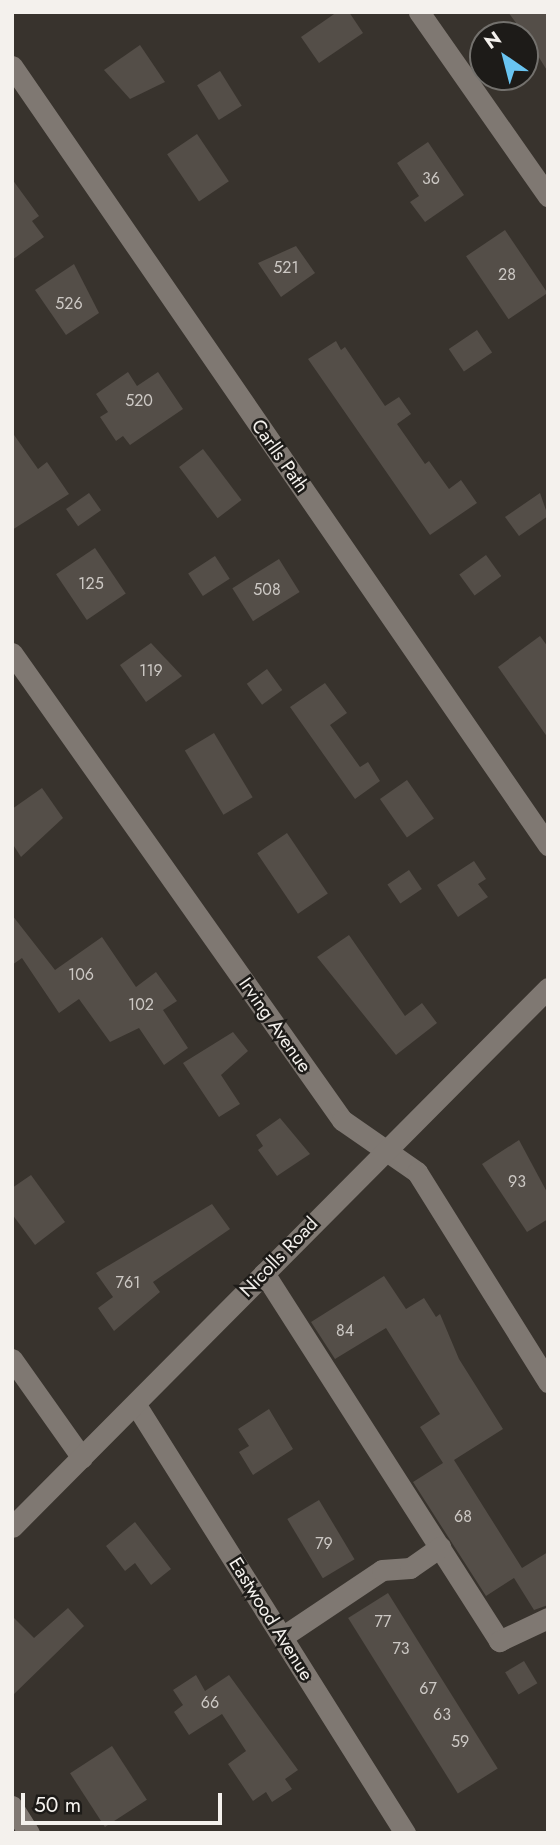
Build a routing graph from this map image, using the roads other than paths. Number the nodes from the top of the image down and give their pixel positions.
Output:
1 (419, 12) edge
2 (12, 66) edge
3 (548, 196) edge
4 (12, 653) edge
5 (548, 845) edge
6 (548, 988) edge
7 (383, 1149) junction
8 (264, 1273) junction
9 (12, 1359) edge
10 (548, 1382) edge
11 (136, 1405) junction
12 (82, 1458) junction
13 (12, 1527) edge
14 (440, 1547) junction
15 (548, 1618) edge
16 (282, 1637) junction
17 (12, 1806) edge
18 (29, 1833) edge
19 (405, 1833) edge

1 - 3 street
2 - 5 street, Carlls Path
4 - 7 street, Irving Avenue
6 - 7 street, Nicolls Road
7 - 8 street, Nicolls Road
7 - 10 street, Irving Avenue
8 - 11 street, Nicolls Road
8 - 14 street
9 - 12 street
11 - 12 street, Nicolls Road
11 - 16 street, Eastwood Avenue
12 - 13 street, Nicolls Road
14 - 15 street
14 - 16 street
16 - 19 street, Eastwood Avenue
17 - 18 street

